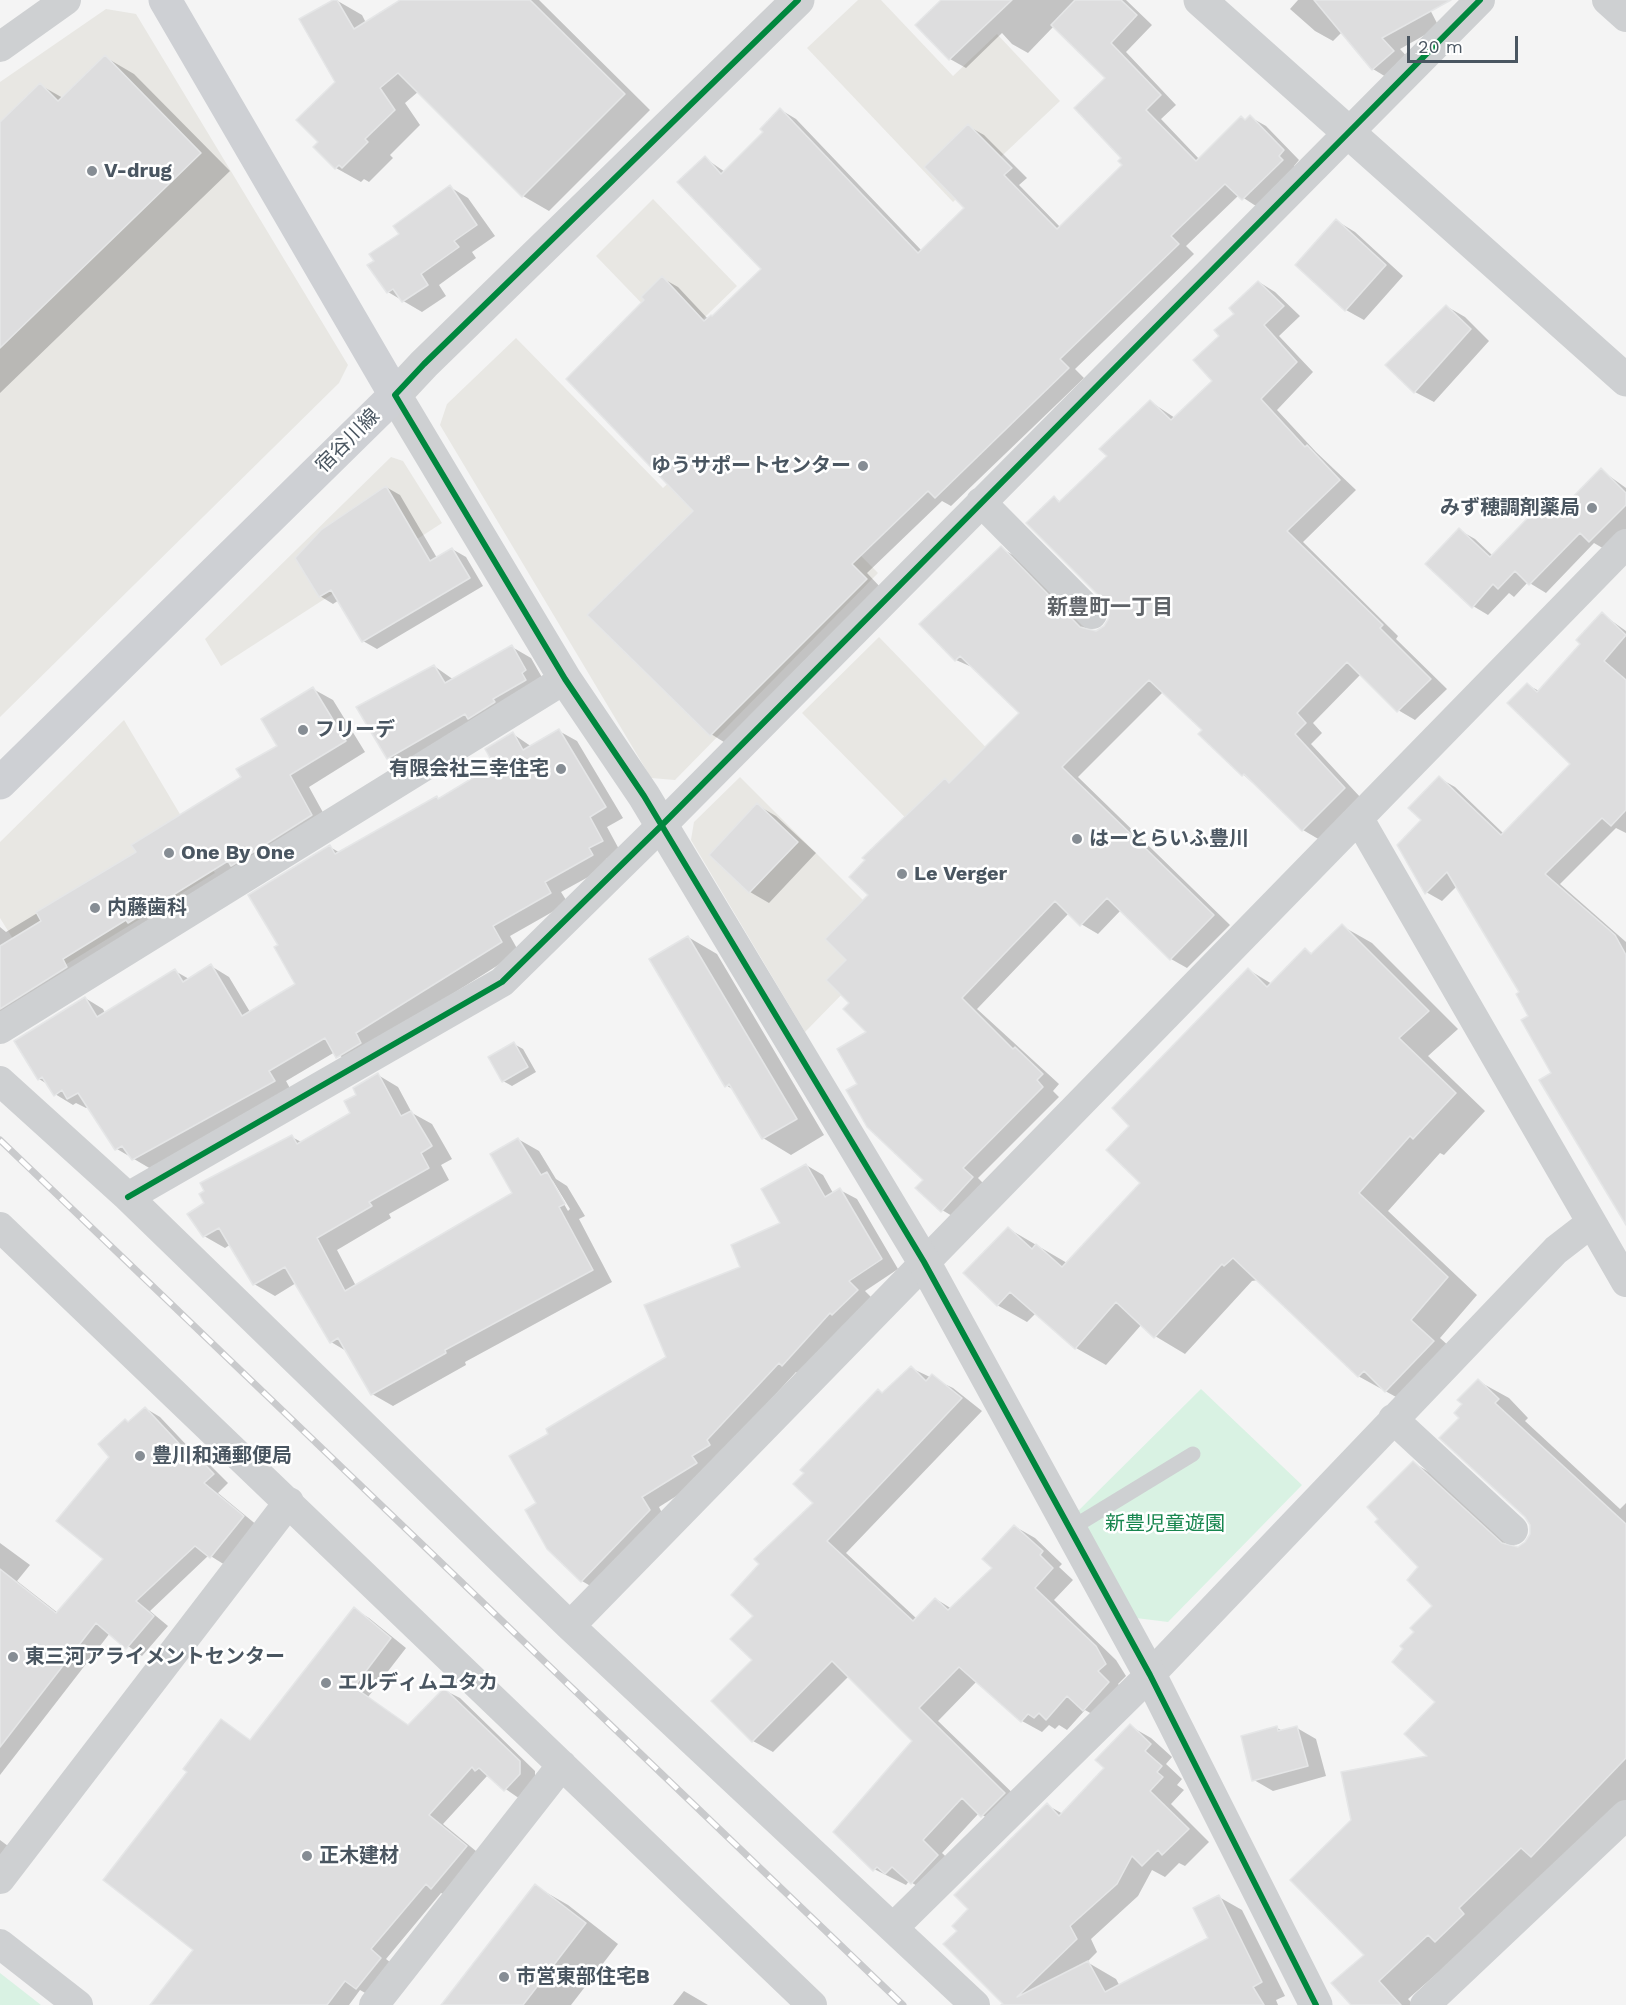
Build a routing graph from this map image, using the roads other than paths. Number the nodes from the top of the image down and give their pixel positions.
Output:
1 (66, 0) edge
2 (165, 0) edge
3 (798, 0) edge
4 (1200, 0) edge
5 (1480, 0) edge
6 (1607, 0) edge
7 (1626, 17) edge
8 (0, 47) edge
9 (1347, 132) junction
10 (1626, 380) edge
11 (395, 395) junction
12 (981, 502) junction
13 (1626, 544) edge
14 (1092, 614) dead end
15 (565, 680) junction
16 (0, 783) edge
17 (1359, 819) junction
18 (662, 826) junction
19 (0, 1029) edge
20 (0, 1081) edge
21 (128, 1197) junction
22 (1591, 1223) junction
23 (5, 1242) edge
24 (924, 1262) junction
25 (1626, 1282) edge
26 (1393, 1419) junction
27 (1193, 1454) dead end
28 (289, 1502) junction
29 (1070, 1529) junction
30 (1513, 1530) dead end
31 (570, 1626) junction
32 (1150, 1675) junction
33 (562, 1765) junction
34 (1626, 1815) edge
35 (0, 1879) edge
36 (893, 1928) junction
37 (0, 1944) edge
38 (78, 2005) edge
39 (374, 2005) edge
40 (812, 2005) edge
41 (975, 2005) edge
42 (1316, 2005) edge
43 (1425, 2005) edge

1 - 8 street
2 - 11 main road, 宿谷川線
3 - 11 street
4 - 9 street
5 - 9 street
6 - 7 street
9 - 10 street
9 - 12 street
11 - 15 street
11 - 16 main road, 宿谷川線
12 - 14 street
12 - 18 street
13 - 17 street
15 - 18 street
15 - 19 street
17 - 22 street
17 - 24 street
18 - 21 street
18 - 24 street
20 - 21 street
21 - 31 street
22 - 25 street
22 - 26 street
23 - 28 street
24 - 29 street
24 - 31 street
26 - 30 street
26 - 32 street
27 - 29 lane
28 - 33 street
28 - 35 street
29 - 32 street
31 - 36 street
32 - 36 street
32 - 42 street
33 - 39 street
33 - 40 street
34 - 43 street
36 - 41 street
37 - 38 street

